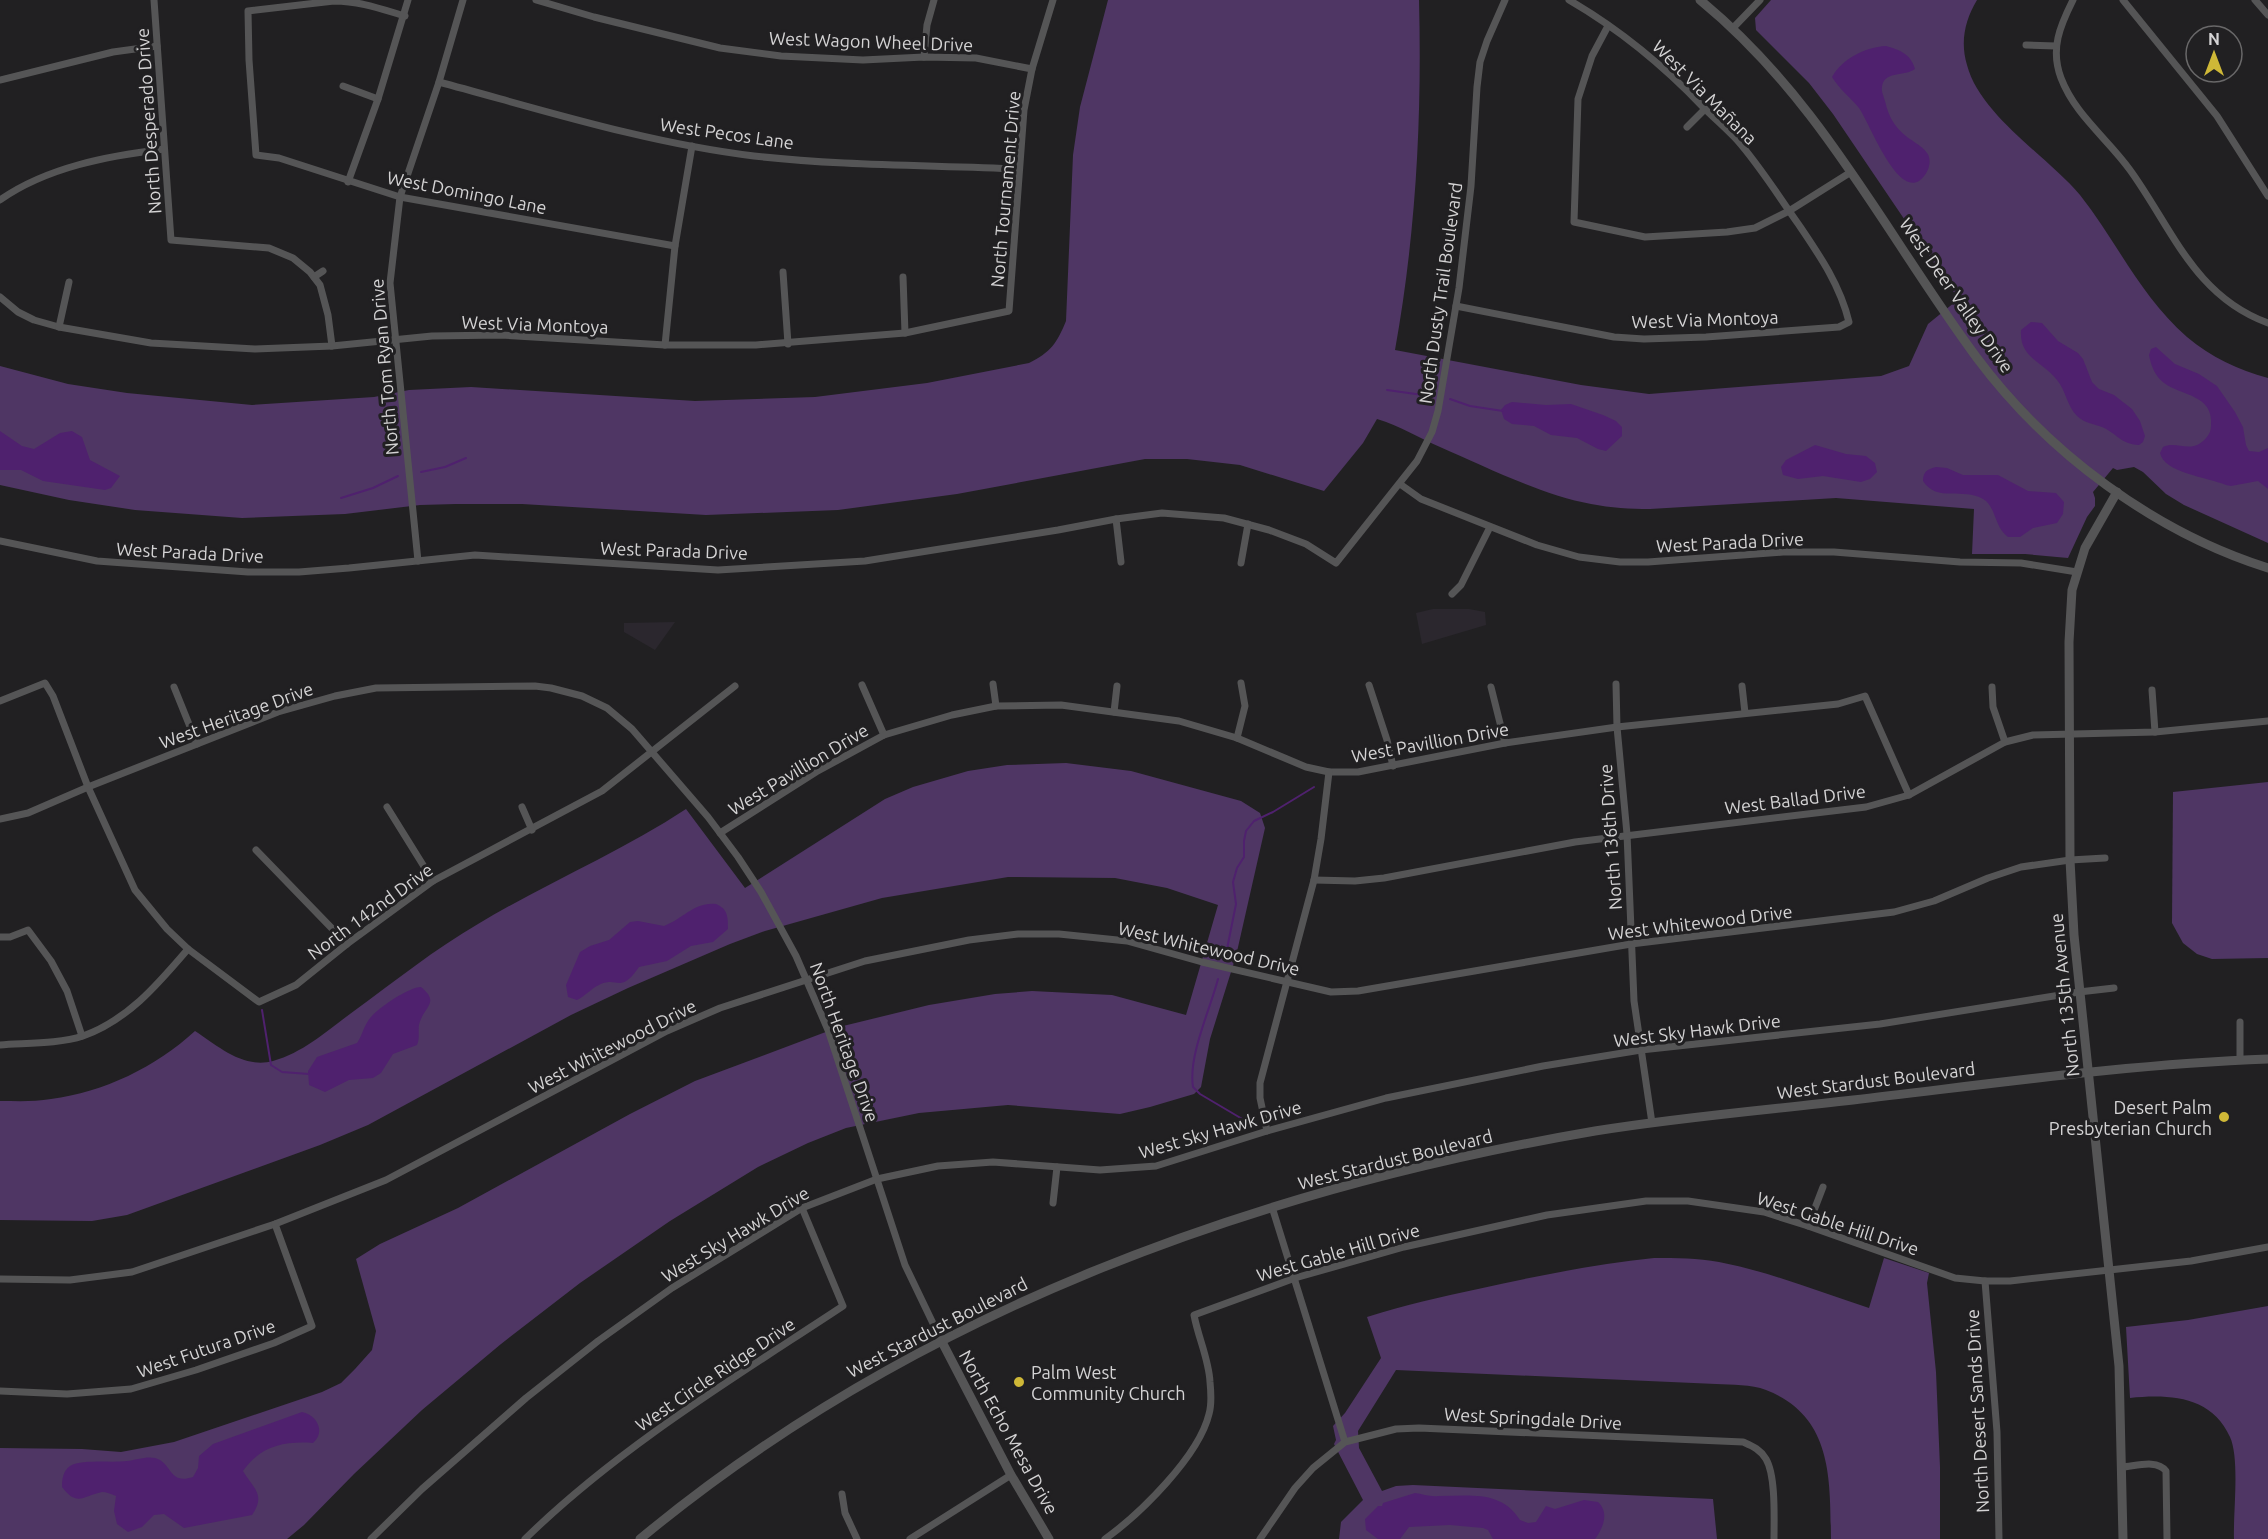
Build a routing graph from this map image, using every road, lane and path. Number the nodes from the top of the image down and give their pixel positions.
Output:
1 (154, 0) edge
2 (408, 0) edge
3 (463, 0) edge
4 (536, 0) edge
5 (934, 0) edge
6 (1053, 0) edge
7 (1505, 0) edge
8 (1569, 0) edge
9 (1700, 0) edge
10 (1760, 0) edge
11 (2073, 0) edge
12 (2123, 0) edge
13 (2255, 0) edge
14 (2268, 15) edge
15 (405, 16) junction
16 (1608, 26) junction
17 (1733, 28) junction
18 (2026, 45) dead end
19 (157, 46) junction
20 (2056, 46) junction
21 (924, 57) junction
22 (1032, 69) junction
23 (0, 80) edge
24 (439, 82) junction
25 (343, 86) dead end
26 (378, 99) junction
27 (1705, 109) junction
28 (1687, 126) dead end
29 (692, 146) junction
30 (164, 149) junction
31 (1018, 169) junction
32 (1851, 172) junction
33 (348, 182) junction
34 (2268, 196) edge
35 (400, 197) junction
36 (0, 200) edge
37 (1789, 211) junction
38 (675, 246) junction
39 (323, 271) dead end
40 (783, 272) dead end
41 (314, 277) junction
42 (903, 277) dead end
43 (69, 282) dead end
44 (0, 297) edge
45 (1456, 306) junction
46 (1009, 311) joint
47 (1849, 322) joint
48 (2268, 323) edge
49 (59, 327) junction
50 (905, 333) junction
51 (395, 340) junction
52 (788, 344) junction
53 (665, 345) junction
54 (332, 346) junction
55 (1400, 484) junction
56 (2116, 492) junction
57 (1116, 519) junction
58 (1248, 524) junction
59 (1490, 527) junction
60 (0, 541) edge
61 (418, 561) junction
62 (1121, 562) dead end
63 (1241, 562) dead end
64 (1336, 563) joint
65 (2268, 568) edge
66 (2077, 572) junction
67 (1452, 594) dead end
68 (1241, 683) dead end
69 (993, 684) dead end
70 (1616, 684) dead end
71 (862, 685) dead end
72 (1369, 685) dead end
73 (735, 686) dead end
74 (1117, 686) dead end
75 (1742, 686) dead end
76 (174, 687) dead end
77 (1491, 687) dead end
78 (1992, 687) dead end
79 (2152, 690) dead end
80 (0, 701) edge
81 (996, 706) junction
82 (1114, 711) junction
83 (1745, 713) junction
84 (2268, 721) edge
85 (1617, 727) junction
86 (2155, 732) junction
87 (2070, 734) junction
88 (884, 735) junction
89 (1237, 738) junction
90 (2005, 742) junction
91 (1505, 743) junction
92 (197, 744) junction
93 (652, 750) junction
94 (1393, 766) junction
95 (1329, 772) junction
96 (88, 787) junction
97 (1909, 795) junction
98 (387, 807) dead end
99 (522, 807) dead end
100 (0, 819) edge
101 (532, 830) junction
102 (720, 833) junction
103 (1627, 834) junction
104 (256, 850) dead end
105 (2105, 858) dead end
106 (2070, 860) junction
107 (1314, 880) junction
108 (433, 881) junction
109 (0, 937) edge
110 (347, 944) junction
111 (1631, 944) junction
112 (188, 949) junction
113 (807, 978) junction
114 (1287, 981) junction
115 (2114, 988) dead end
116 (2079, 992) junction
117 (2240, 1022) dead end
118 (82, 1036) junction
119 (0, 1045) edge
120 (1641, 1050) junction
121 (2268, 1059) edge
122 (2240, 1060) junction
123 (2088, 1072) junction
124 (1652, 1123) junction
125 (1268, 1131) junction
126 (1057, 1167) junction
127 (877, 1179) junction
128 (1823, 1187) dead end
129 (1053, 1203) dead end
130 (1272, 1207) junction
131 (802, 1208) junction
132 (275, 1224) junction
133 (1808, 1226) junction
134 (2268, 1247) edge
135 (2110, 1270) junction
136 (1294, 1278) junction
137 (0, 1279) edge
138 (1985, 1281) junction
139 (941, 1340) junction
140 (0, 1391) edge
141 (1345, 1442) junction
142 (2122, 1467) junction
143 (1011, 1475) junction
144 (842, 1494) dead end
145 (371, 1539) edge
146 (525, 1539) edge
147 (640, 1539) edge
148 (856, 1539) edge
149 (910, 1539) edge
150 (1049, 1539) edge
151 (1106, 1539) edge
152 (1260, 1539) edge
153 (1774, 1539) edge
154 (1999, 1539) edge
155 (2123, 1539) edge
156 (2167, 1539) edge

1 - 19 street, North Desperado Drive
2 - 15 street
3 - 24 street, North Tom Ryan Drive
4 - 21 street, West Wagon Wheel Drive
5 - 21 street
6 - 22 street, North Tournament Drive
7 - 45 street, North Dusty Trail Boulevard
8 - 16 street, West Via Mañana
9 - 17 street, West Deer Valley Drive
10 - 17 street
11 - 20 street
12 - 34 street
13 - 14 street
15 - 26 street
15 - 33 street, West Domingo Lane
16 - 27 street, West Via Mañana
16 - 37 street
17 - 32 street, West Deer Valley Drive
18 - 20 street
19 - 23 street
19 - 30 street, North Desperado Drive
20 - 48 street
21 - 22 street, West Wagon Wheel Drive
22 - 31 street, North Tournament Drive
24 - 29 street, West Pecos Lane
24 - 35 street, North Tom Ryan Drive
25 - 26 street
26 - 33 street
27 - 28 street
27 - 37 street, West Via Mañana
29 - 31 street, West Pecos Lane
29 - 38 street
30 - 36 street
30 - 41 street, North Desperado Drive
31 - 46 street, North Tournament Drive
32 - 37 street
32 - 56 street, West Deer Valley Drive
33 - 35 street, West Domingo Lane
35 - 38 street, West Domingo Lane
35 - 51 street, North Tom Ryan Drive
37 - 47 street, West Via Mañana
38 - 53 street
39 - 41 street
40 - 52 street
41 - 54 street
42 - 50 street
43 - 49 street
44 - 49 street, West Via Montoya
45 - 47 street, West Via Montoya
45 - 55 street, North Dusty Trail Boulevard
46 - 50 street, West Via Montoya
49 - 54 street, West Via Montoya
50 - 52 street, West Via Montoya
51 - 53 street, West Via Montoya
51 - 54 street, West Via Montoya
51 - 61 street, North Tom Ryan Drive
52 - 53 street, West Via Montoya
55 - 59 street, West Parada Drive
55 - 64 street, North Dusty Trail Boulevard
56 - 65 street, West Deer Valley Drive
56 - 66 street, North 135th Avenue
57 - 58 street, West Parada Drive
57 - 61 street, West Parada Drive
57 - 62 street
58 - 63 street
58 - 64 street, West Parada Drive
59 - 66 street, West Parada Drive
59 - 67 street
60 - 61 street, West Parada Drive
66 - 87 street, North 135th Avenue
68 - 89 street
69 - 81 street
70 - 85 street
71 - 88 street
72 - 94 street
73 - 93 street, North 142nd Drive
74 - 82 street
75 - 83 street
76 - 92 street
77 - 91 street
78 - 90 street
79 - 86 street
80 - 96 street
81 - 82 street, West Pavillion Drive
81 - 88 street, West Pavillion Drive
82 - 89 street, West Pavillion Drive
83 - 85 street, West Pavillion Drive
83 - 97 street, West Pavillion Drive
84 - 86 street, West Ballad Drive
85 - 91 street, West Pavillion Drive
85 - 103 street, North 136th Drive
86 - 87 street, West Ballad Drive
87 - 90 street, West Ballad Drive
87 - 106 street, North 135th Avenue
88 - 102 street, West Pavillion Drive
89 - 95 street, West Pavillion Drive
90 - 97 street, West Ballad Drive
91 - 94 street, West Pavillion Drive
92 - 93 street, West Heritage Drive
92 - 96 street, West Heritage Drive
93 - 101 street, North 142nd Drive
93 - 102 street, North Heritage Drive
94 - 95 street, West Pavillion Drive
95 - 107 street
96 - 100 street, West Heritage Drive
96 - 112 street
97 - 103 street, West Ballad Drive
98 - 108 street
99 - 101 street
101 - 108 street, North 142nd Drive
102 - 113 street, North Heritage Drive
103 - 107 street, West Ballad Drive
103 - 111 street, North 136th Drive
104 - 110 street
105 - 106 street, West Whitewood Drive
106 - 111 street, West Whitewood Drive
106 - 116 street, North 135th Avenue
107 - 114 street
108 - 110 street, North 142nd Drive
109 - 118 street
110 - 112 street, North 142nd Drive
111 - 114 street, West Whitewood Drive
111 - 120 street, North 136th Drive
112 - 118 street
113 - 114 street, West Whitewood Drive
113 - 127 street, North Heritage Drive
113 - 132 street, West Whitewood Drive
114 - 125 street
115 - 116 street, West Sky Hawk Drive
116 - 120 street, West Sky Hawk Drive
116 - 123 street, North 135th Avenue
117 - 122 street
118 - 119 street
120 - 124 street, North 136th Drive
120 - 125 street, West Sky Hawk Drive
121 - 122 street, West Stardust Boulevard
122 - 123 street, West Stardust Boulevard
123 - 124 street, West Stardust Boulevard
123 - 135 street, North 135th Avenue
124 - 130 street, West Stardust Boulevard
125 - 126 street, West Sky Hawk Drive
126 - 127 street, West Sky Hawk Drive
126 - 129 street
127 - 131 street, West Sky Hawk Drive
127 - 139 street, North Heritage Drive
128 - 133 street
130 - 136 street
130 - 139 street, West Stardust Boulevard
131 - 145 street, West Sky Hawk Drive
131 - 146 street, West Circle Ridge Drive
132 - 137 street, West Whitewood Drive
132 - 140 street, West Futura Drive
133 - 136 street, West Gable Hill Drive
133 - 138 street, West Gable Hill Drive
134 - 135 street, West Gable Hill Drive
135 - 138 street, West Gable Hill Drive
135 - 142 street, North 135th Avenue
136 - 141 street
136 - 151 street, West Gable Hill Drive
138 - 154 street, North Desert Sands Drive
139 - 143 street, North Echo Mesa Drive
139 - 147 street, West Stardust Boulevard
141 - 152 street, West Springdale Drive
141 - 153 street, West Springdale Drive
142 - 155 street, North 135th Avenue
142 - 156 street
143 - 149 street
143 - 150 street, North Echo Mesa Drive
144 - 148 street

